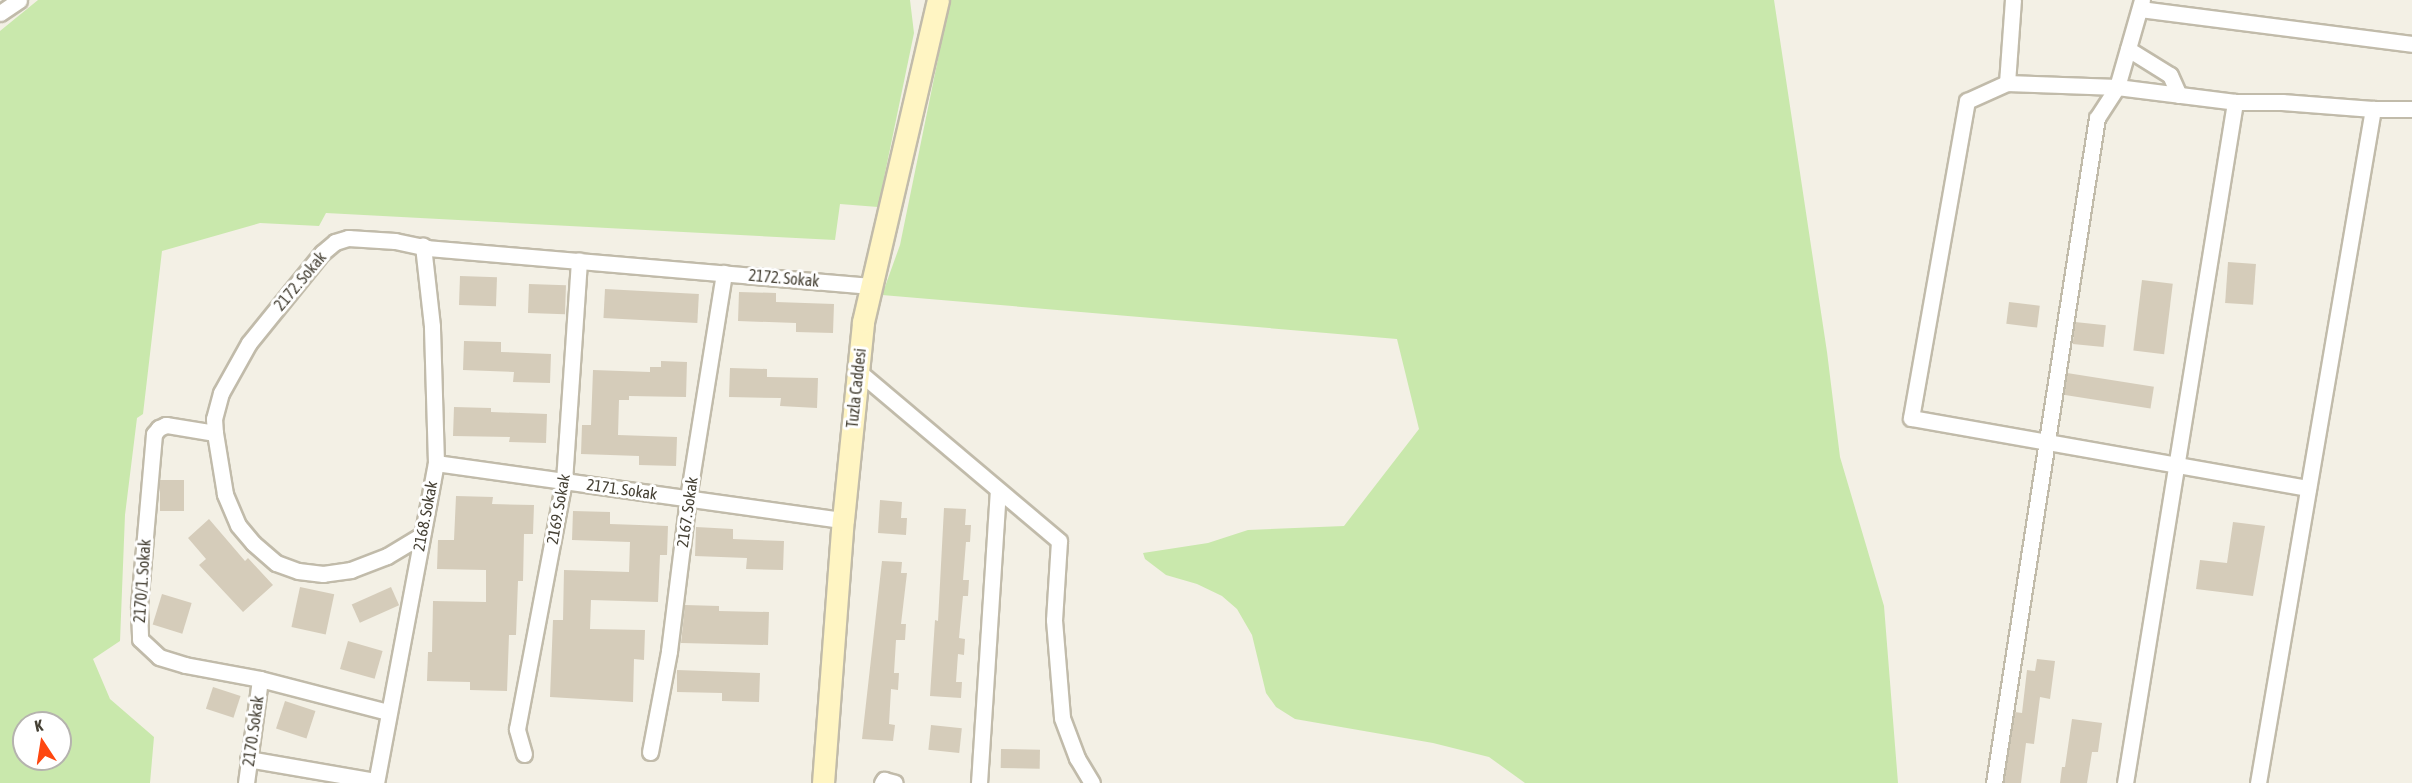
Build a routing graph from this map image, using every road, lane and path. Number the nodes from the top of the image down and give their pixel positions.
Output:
1 (19, 0) edge
2 (938, 0) edge
3 (2013, 0) edge
4 (2141, 4) edge
5 (0, 13) edge
6 (2412, 44) edge
7 (2128, 49) junction
8 (2007, 83) junction
9 (2117, 87) junction
10 (2179, 95) junction
11 (2235, 102) junction
12 (2373, 109) junction
13 (2412, 109) edge
14 (423, 246) junction
15 (579, 261) junction
16 (724, 273) junction
17 (872, 286) junction
18 (858, 371) junction
19 (215, 433) junction
20 (2047, 442) junction
21 (436, 463) junction
22 (2177, 465) junction
23 (564, 481) junction
24 (2308, 488) junction
25 (998, 491) junction
26 (688, 498) junction
27 (843, 520) junction
28 (422, 535) junction
29 (260, 679) junction
30 (388, 712) junction
31 (650, 752) dead end
32 (524, 754) dead end
33 (248, 759) junction
34 (376, 782) edge
35 (246, 783) edge
36 (823, 783) edge
37 (882, 783) edge
38 (895, 783) edge
39 (979, 783) edge
40 (1092, 783) edge
41 (1994, 783) edge
42 (2125, 783) edge
43 (2258, 783) edge

1 - 5 street
2 - 17 main road, Tuzla Caddesi
3 - 8 street
4 - 6 street
4 - 7 street
7 - 9 street
7 - 10 street
8 - 9 street
8 - 20 street
9 - 10 street
9 - 20 street
10 - 11 street
11 - 12 street
11 - 22 street
12 - 13 street
12 - 24 street
14 - 15 street, 2172. Sokak
14 - 19 street, 2172. Sokak
14 - 21 street, 2168. Sokak
15 - 16 street, 2172. Sokak
15 - 23 street, 2169. Sokak
16 - 17 street, 2172. Sokak
16 - 26 street, 2167. Sokak
17 - 18 main road, Tuzla Caddesi
18 - 25 street
18 - 27 main road, Tuzla Caddesi
19 - 28 street, 2172. Sokak
19 - 29 street, 2170/1. Sokak
20 - 22 street
20 - 41 street
21 - 23 street, 2171. Sokak
21 - 28 street, 2168. Sokak
22 - 24 street
22 - 42 street
23 - 26 street, 2171. Sokak
23 - 32 street, 2169. Sokak
24 - 43 street
25 - 39 street
25 - 40 street
26 - 27 street, 2171. Sokak
26 - 31 street, 2167. Sokak
27 - 36 main road, Tuzla Caddesi
28 - 30 street, 2168. Sokak
29 - 30 street, 2170/1. Sokak
29 - 33 street, 2170. Sokak
30 - 34 street, 2168. Sokak
33 - 34 street
33 - 35 street, 2170. Sokak
37 - 38 street

